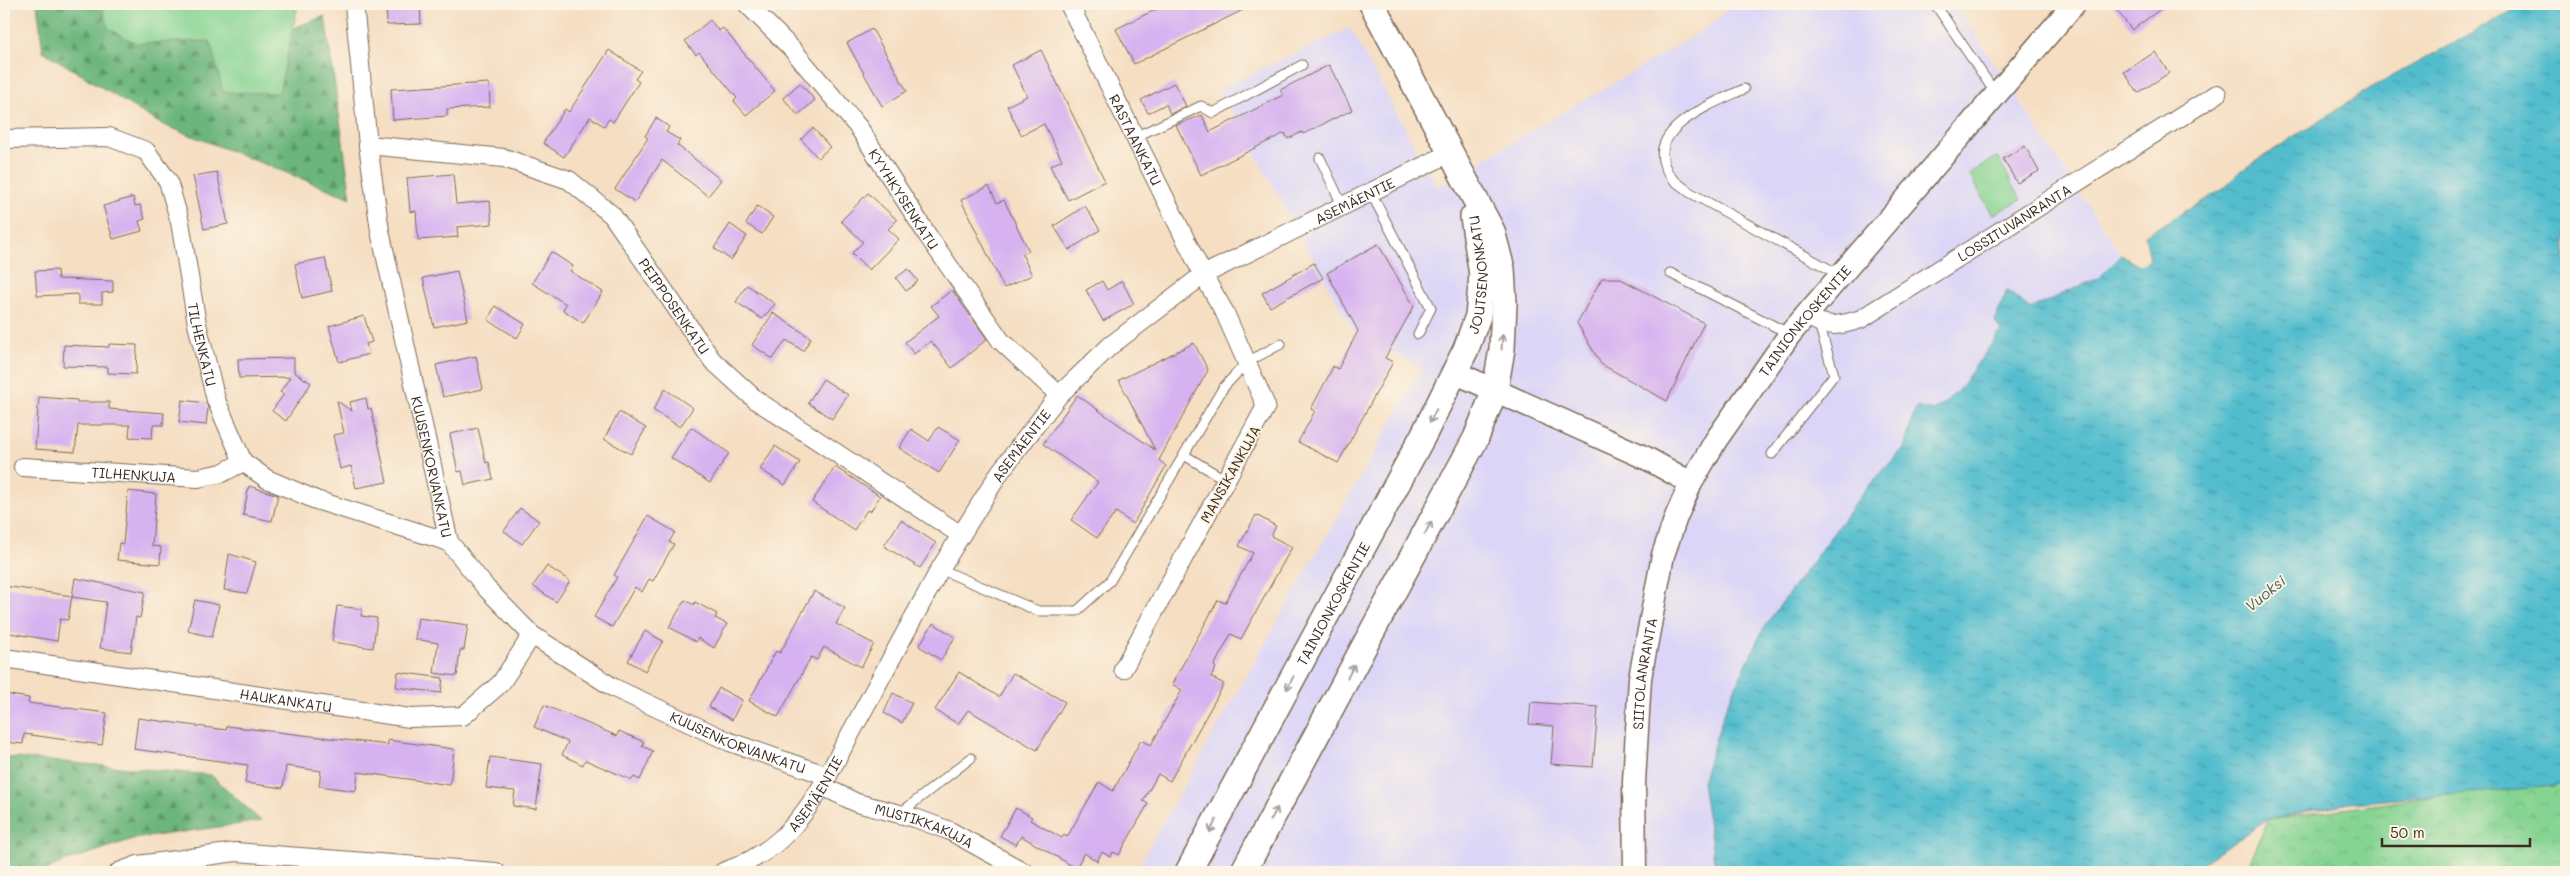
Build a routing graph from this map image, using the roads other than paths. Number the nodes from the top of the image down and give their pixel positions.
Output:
1 (354, 4) edge
2 (747, 4) edge
3 (1069, 4) edge
4 (1372, 4) edge
5 (1935, 4) edge
6 (2074, 4) edge
7 (1302, 65) dead end
8 (1744, 89) dead end
9 (1996, 94) junction
10 (2217, 94) dead end
11 (1135, 137) junction
12 (4, 139) edge
13 (368, 145) junction
14 (1452, 152) junction
15 (1320, 158) dead end
16 (1464, 174) junction
17 (1370, 191) junction
18 (1342, 205) junction
19 (1670, 273) dead end
20 (1203, 275) junction
21 (1840, 275) junction
22 (1812, 320) junction
23 (1418, 334) dead end
24 (1790, 334) junction
25 (1281, 344) dead end
26 (1247, 362) junction
27 (1454, 372) junction
28 (1495, 390) junction
29 (1059, 395) junction
30 (1772, 454) dead end
31 (1184, 455) junction
32 (243, 462) junction
33 (23, 467) dead end
34 (1226, 480) junction
35 (1692, 483) junction
36 (961, 534) junction
37 (449, 542) junction
38 (940, 569) junction
39 (532, 635) junction
40 (4, 658) edge
41 (1123, 669) dead end
42 (971, 758) dead end
43 (825, 781) junction
44 (899, 814) junction
45 (119, 872) edge
46 (496, 872) edge
47 (723, 872) edge
48 (1024, 872) edge
49 (1188, 872) edge
50 (1243, 872) edge
51 (1635, 872) edge

1 - 13 street, KUUSENKORVANKATU
2 - 29 street, KYYHKYSENKATU
3 - 11 street, RASTAANKATU
4 - 14 main road, JOUTSENONKATU
5 - 9 lane
6 - 9 street, TAINIONKOSKENTIE
7 - 11 lane
8 - 21 lane
9 - 21 street, TAINIONKOSKENTIE
10 - 22 street, LOSSITUVANRANTA
11 - 20 street, RASTAANKATU
12 - 32 street, TILHENKATU
13 - 36 street, PEIPPOSENKATU
13 - 37 street, KUUSENKORVANKATU
14 - 16 main road, JOUTSENONKATU
14 - 17 street, ASEMÄENTIE
15 - 18 lane
16 - 27 main road, JOUTSENONKATU
28 -> 16 main road, JOUTSENONKATU
17 - 18 street, ASEMÄENTIE
17 - 23 lane
18 - 20 street, ASEMÄENTIE
19 - 24 lane
20 - 26 street, MANSIKANKUJA
20 - 29 street, ASEMÄENTIE
21 - 22 street, TAINIONKOSKENTIE
22 - 24 street, TAINIONKOSKENTIE
22 - 30 lane
24 - 35 street, TAINIONKOSKENTIE
25 - 26 lane
26 - 31 lane
26 - 34 street, MANSIKANKUJA
27 - 28 street
27 -> 49 main road, TAINIONKOSKENTIE
28 - 35 street
50 -> 28 main road
29 - 36 street, ASEMÄENTIE
31 - 34 lane
31 - 38 lane
32 - 33 street, TILHENKUJA
32 - 37 street
34 - 41 street, MANSIKANKUJA
35 - 51 street, SIITOLANRANTA
36 - 38 street, ASEMÄENTIE
37 - 39 street, KUUSENKORVANKATU
38 - 43 street, ASEMÄENTIE
39 - 40 street, HAUKANKATU
39 - 43 street, KUUSENKORVANKATU
42 - 44 lane
43 - 44 street, MUSTIKKAKUJA
43 - 47 street, ASEMÄENTIE
44 - 48 street, MUSTIKKAKUJA
45 - 46 street

